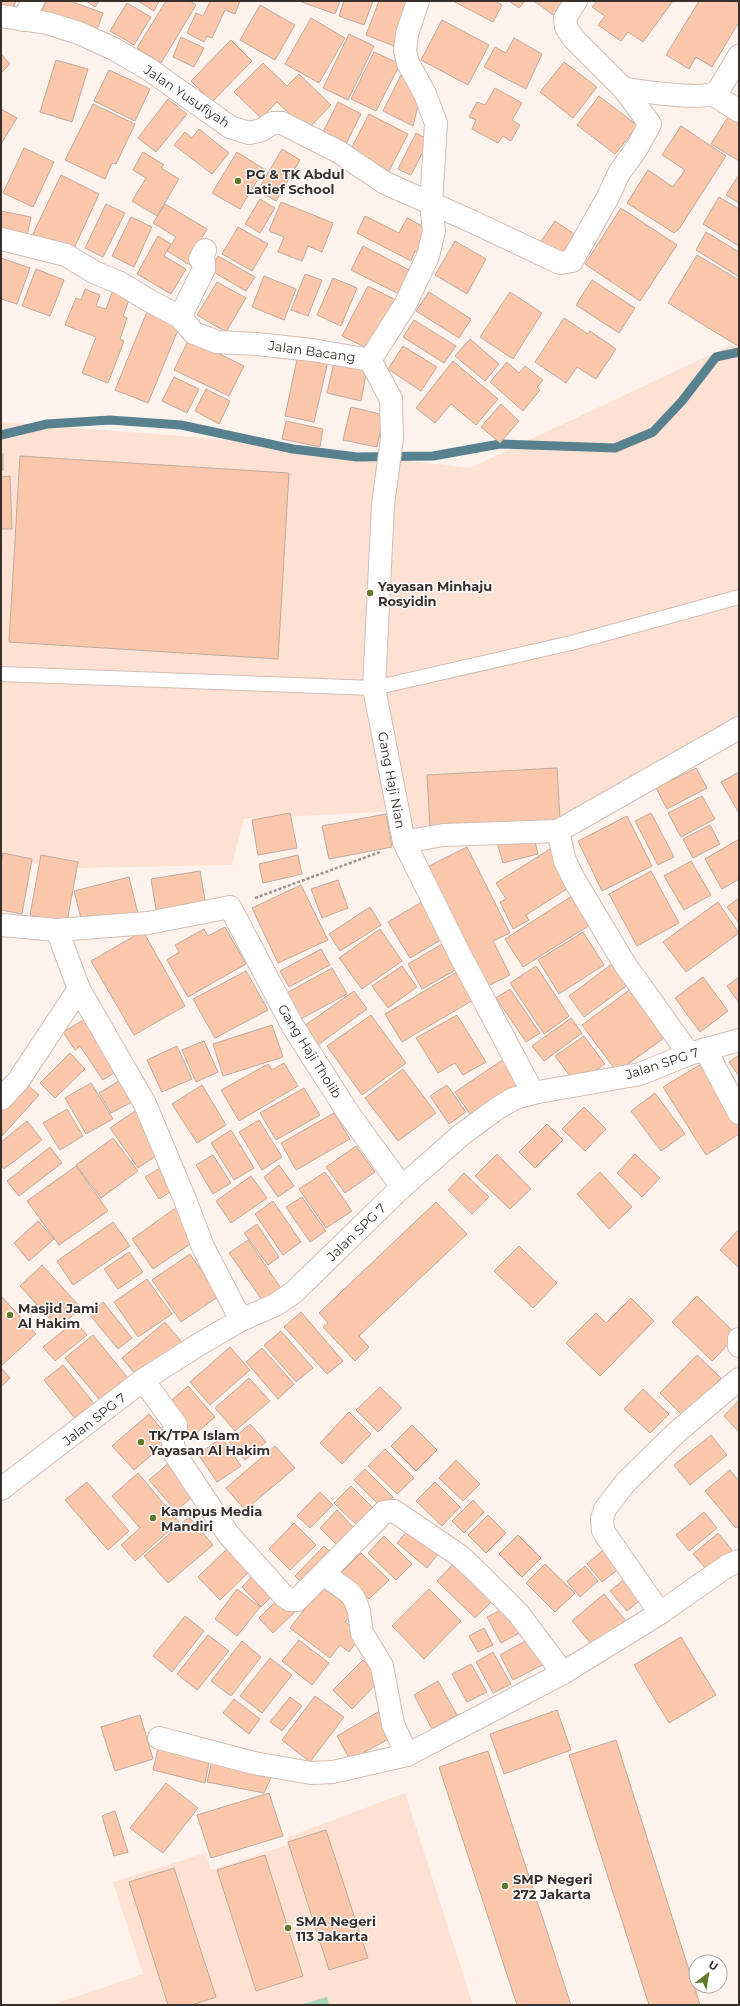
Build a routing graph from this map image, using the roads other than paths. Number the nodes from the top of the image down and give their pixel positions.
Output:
1 (33, 1) edge
2 (418, 1) edge
3 (576, 1) edge
4 (1, 16) edge
5 (23, 20) junction
6 (739, 56) edge
7 (624, 89) junction
8 (714, 95) junction
9 (739, 110) edge
10 (431, 204) junction
11 (1, 239) edge
12 (205, 250) dead end
13 (180, 317) junction
14 (370, 360) junction
15 (392, 438) joint
16 (739, 596) edge
17 (1, 674) edge
18 (374, 688) junction
19 (739, 728) edge
20 (558, 832) junction
21 (404, 842) junction
22 (1, 925) edge
23 (57, 930) junction
24 (79, 990) junction
25 (739, 1040) edge
26 (697, 1052) junction
27 (533, 1093) junction
28 (1, 1099) edge
29 (739, 1113) edge
30 (402, 1187) junction
31 (241, 1320) junction
32 (739, 1339) edge
33 (739, 1346) edge
34 (739, 1379) edge
35 (143, 1380) junction
36 (1, 1489) edge
37 (739, 1562) edge
38 (324, 1574) junction
39 (660, 1613) junction
40 (563, 1673) junction
41 (159, 1738) dead end
42 (408, 1755) junction

1 - 5 street
2 - 10 street
3 - 7 street
4 - 5 street, Jalan Yusufiyah
5 - 10 street, Jalan Yusufiyah
6 - 8 street
7 - 8 street
7 - 10 street, Jalan Yusufiyah
8 - 9 street
10 - 14 street
11 - 13 street, Jalan Bacang
12 - 13 street
13 - 14 street, Jalan Bacang
14 - 15 street, Jalan Bacang
15 - 18 street, Gang Haji Nian
16 - 18 lane
17 - 18 lane
18 - 21 street, Gang Haji Nian
19 - 20 street
20 - 21 street
20 - 26 street
21 - 27 street, Gang Haji Nian
22 - 23 street
23 - 24 street
23 - 30 street, Gang Haji Tholib
24 - 28 street
24 - 31 street
25 - 26 street, Jalan SPG 7
26 - 27 street, Jalan SPG 7
26 - 29 street
27 - 30 street, Jalan SPG 7
30 - 31 street, Jalan SPG 7
31 - 35 street, Jalan SPG 7
32 - 33 street
34 - 39 street
35 - 36 street, Jalan SPG 7
35 - 38 street
37 - 39 street
38 - 40 street
38 - 42 street
39 - 40 street
40 - 42 street
41 - 42 street

